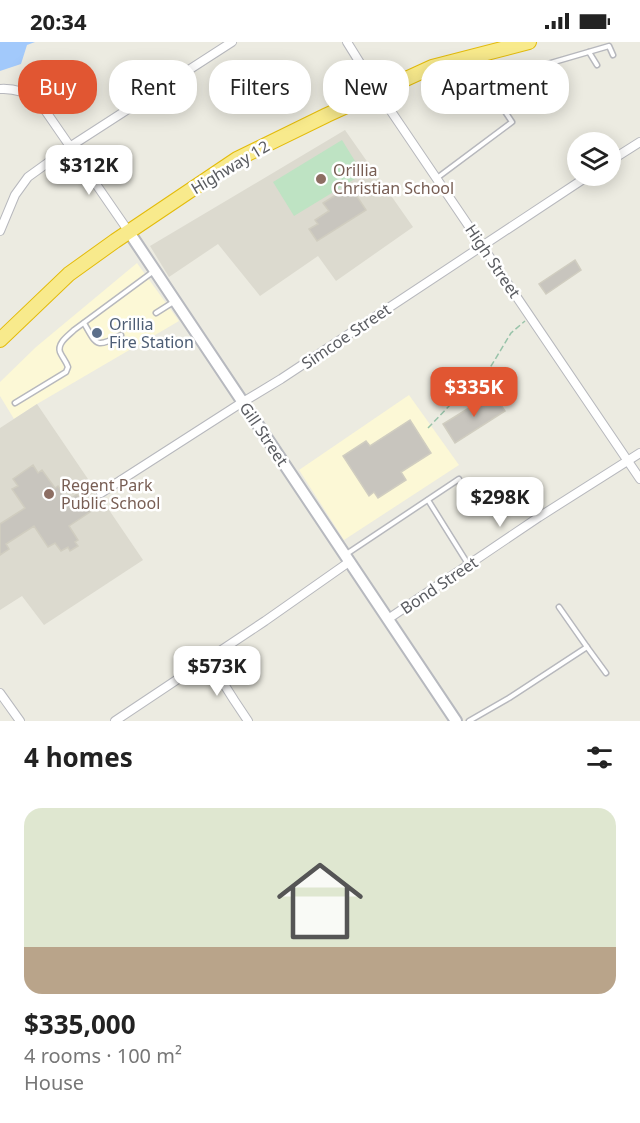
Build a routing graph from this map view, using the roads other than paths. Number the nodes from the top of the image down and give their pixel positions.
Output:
1 (232, 42) edge
2 (347, 42) edge
3 (529, 42) edge
4 (589, 52) junction
5 (613, 54) dead end
6 (358, 60) edge
7 (561, 60) edge
8 (597, 65) dead end
9 (409, 78) edge
10 (0, 89) edge
11 (332, 114) edge
12 (393, 114) edge
13 (507, 114) edge
14 (640, 142) edge
15 (71, 146) junction
16 (621, 154) edge
17 (437, 178) junction
18 (573, 186) edge
19 (0, 231) edge
20 (129, 232) junction
21 (482, 245) junction
22 (155, 271) junction
23 (175, 301) junction
24 (156, 313) dead end
25 (84, 323) junction
26 (121, 335) dead end
27 (0, 340) edge
28 (242, 402) junction
29 (15, 403) dead end
30 (640, 453) edge
31 (628, 461) junction
32 (459, 479) dead end
33 (640, 479) edge
34 (101, 493) dead end
35 (428, 500) junction
36 (347, 558) junction
37 (469, 565) junction
38 (559, 607) dead end
39 (388, 619) junction
40 (587, 647) junction
41 (208, 659) junction
42 (606, 674) dead end
43 (0, 693) edge
44 (20, 721) edge
45 (115, 721) edge
46 (249, 721) edge
47 (456, 721) edge
48 (469, 721) edge

1 - 15 street
2 - 6 street, High Street
3 - 9 highway, Highway 12
4 - 5 lane
4 - 7 lane
4 - 8 lane
10 - 15 street, Gill Street
11 - 20 highway, Highway 12
12 - 17 street, High Street
13 - 17 lane
14 - 16 street
15 - 19 street
15 - 20 street, Gill Street
17 - 21 street, High Street
18 - 21 street, Simcoe Street
20 - 22 main road, Gill Street
20 - 27 highway, Highway 12
21 - 28 street, Simcoe Street
21 - 31 street, High Street
22 - 23 main road, Gill Street
22 - 25 lane
23 - 24 lane
23 - 28 main road, Gill Street
25 - 26 lane
25 - 29 lane
28 - 34 street, Simcoe Street
28 - 36 main road, Gill Street
30 - 31 street, Bond Street
31 - 33 street, High Street
31 - 37 street, Bond Street
32 - 35 lane
35 - 36 lane
35 - 37 lane
36 - 39 main road, Gill Street
36 - 41 street
37 - 39 street, Bond Street
38 - 40 lane
39 - 47 main road, Gill Street
40 - 42 lane
40 - 48 lane
41 - 45 street
41 - 46 street
43 - 44 street

